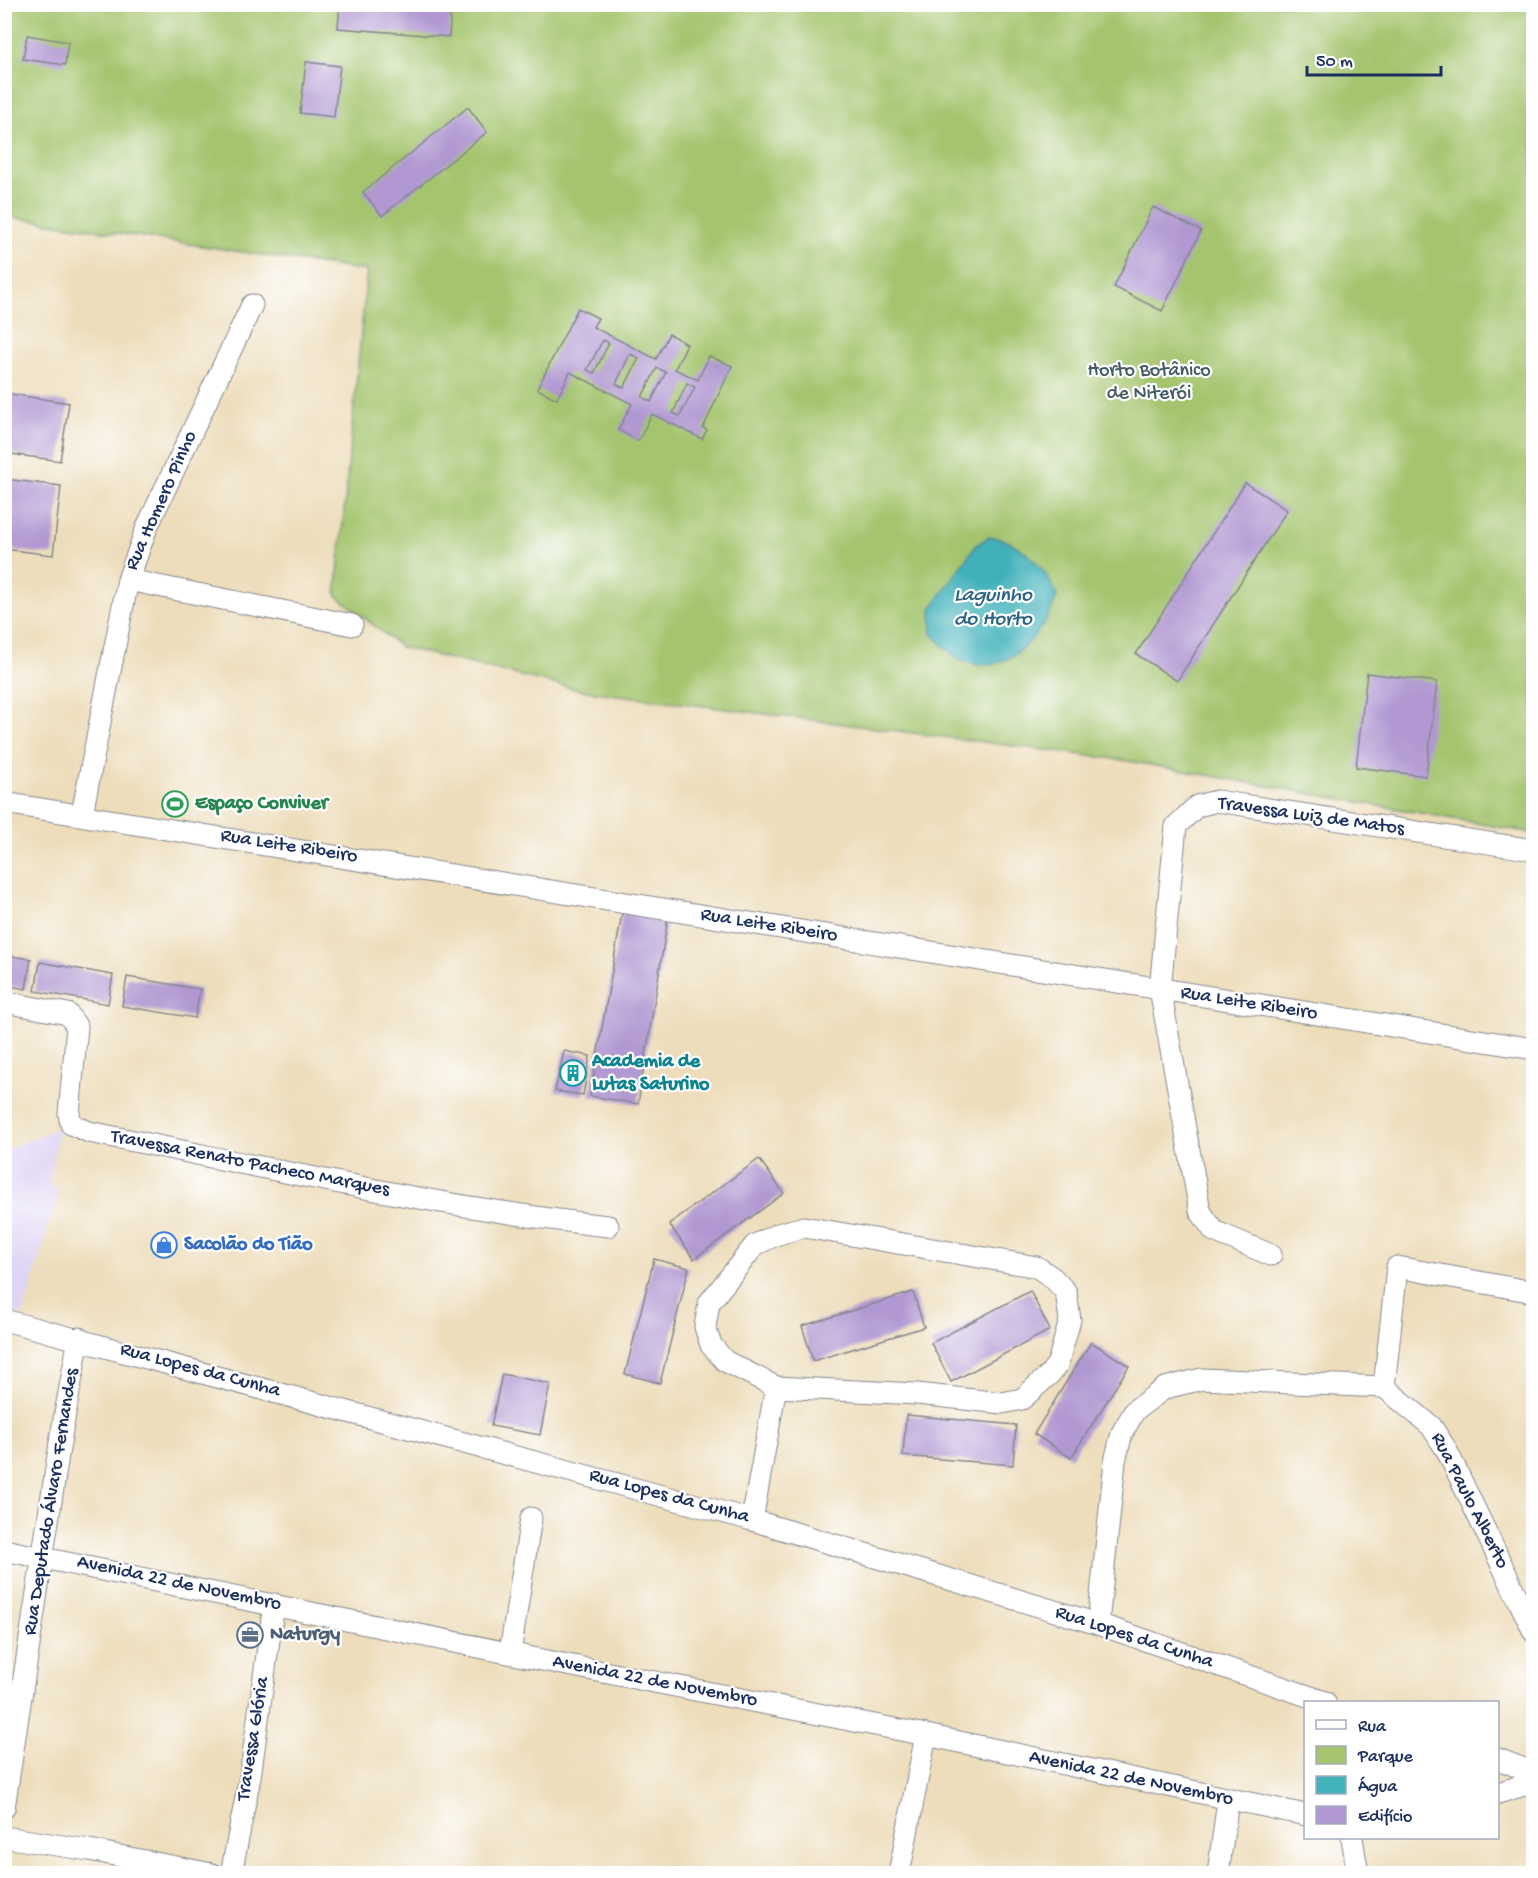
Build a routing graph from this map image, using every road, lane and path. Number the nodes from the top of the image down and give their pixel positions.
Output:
1 (252, 304) dead end
2 (128, 580) junction
3 (352, 625) dead end
4 (4, 803) edge
5 (82, 814) junction
6 (1533, 850) edge
7 (1160, 989) junction
8 (4, 1002) edge
9 (1533, 1049) edge
10 (608, 1226) dead end
11 (1271, 1254) dead end
12 (1533, 1292) edge
13 (4, 1320) edge
14 (79, 1338) junction
15 (776, 1387) junction
16 (1384, 1387) junction
17 (531, 1518) dead end
18 (752, 1520) junction
19 (4, 1550) edge
20 (44, 1557) junction
21 (274, 1604) junction
22 (1098, 1624) junction
23 (1533, 1632) edge
24 (510, 1653) junction
25 (1322, 1701) edge
26 (926, 1735) junction
27 (1499, 1760) edge
28 (1533, 1773) edge
29 (1533, 1782) edge
30 (1499, 1792) edge
31 (1228, 1800) junction
32 (4, 1808) edge
33 (1304, 1815) edge
34 (4, 1837) edge
35 (1352, 1839) edge
36 (212, 1874) edge
37 (231, 1874) edge
38 (899, 1874) edge
39 (1218, 1874) edge
40 (1358, 1874) edge

1 - 2 street, Rua Homero Pinho
2 - 3 street
2 - 5 street, Rua Homero Pinho
4 - 5 street, Rua Leite Ribeiro
5 - 7 street, Rua Leite Ribeiro
6 - 7 street, Travessa Luiz de Matos
7 - 9 street, Rua Leite Ribeiro
7 - 11 street, Travessa Luiz de Matos
8 - 10 street, Travessa Renato Pacheco Marques
12 - 16 street
13 - 14 street, Rua Lopes da Cunha
14 - 18 street, Rua Lopes da Cunha
14 - 20 street, Rua Deputado Álvaro Fernandes
15 - 15 street
15 - 18 street
16 - 22 street
16 - 23 street, Rua Paulo Alberto
17 - 24 street
18 - 22 street, Rua Lopes da Cunha
19 - 20 street, Avenida 22 de Novembro
20 - 21 street, Avenida 22 de Novembro
20 - 32 street, Rua Deputado Álvaro Fernandes
21 - 24 street, Avenida 22 de Novembro
21 - 37 street, Travessa Glória
22 - 25 street, Rua Lopes da Cunha
24 - 26 street, Avenida 22 de Novembro
26 - 31 street, Avenida 22 de Novembro
26 - 38 street
27 - 28 street
29 - 30 street
31 - 33 street, Avenida 22 de Novembro
31 - 39 street
34 - 36 street
35 - 40 street

